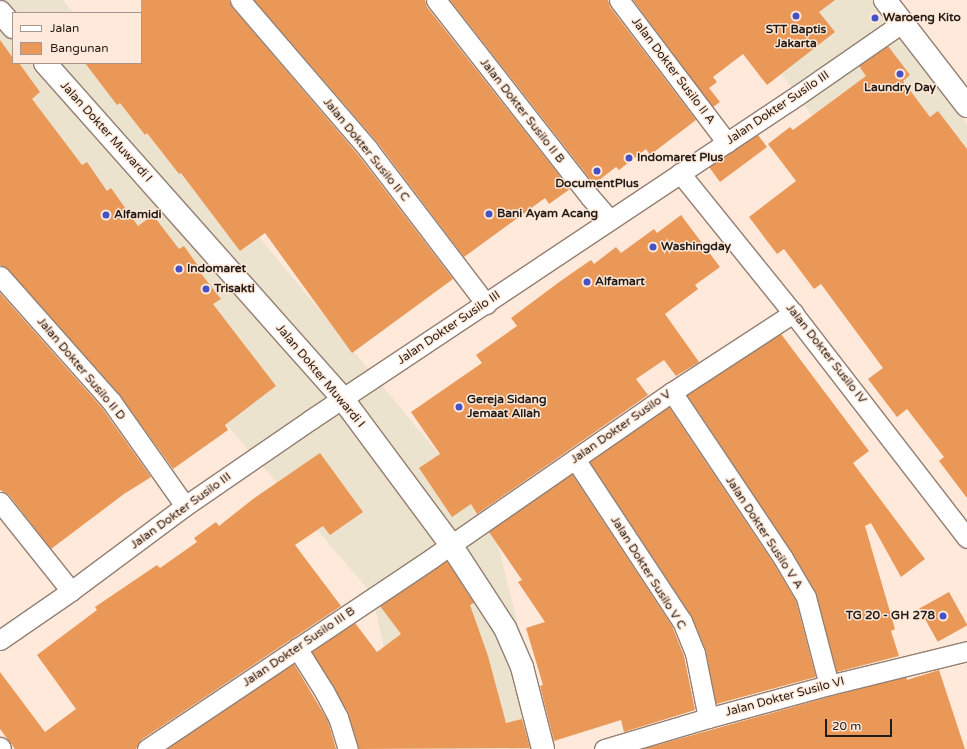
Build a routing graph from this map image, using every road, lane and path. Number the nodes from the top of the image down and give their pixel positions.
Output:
1 (240, 0) edge
2 (436, 0) edge
3 (619, 0) edge
4 (885, 0) edge
5 (0, 12) edge
6 (902, 23) junction
7 (12, 26) edge
8 (46, 64) edge
9 (967, 106) edge
10 (727, 143) junction
11 (680, 174) junction
12 (610, 220) junction
13 (0, 276) edge
14 (486, 304) junction
15 (793, 313) junction
16 (672, 392) junction
17 (342, 398) junction
18 (575, 459) junction
19 (0, 502) edge
20 (185, 506) junction
21 (967, 538) edge
22 (451, 545) junction
23 (71, 591) junction
24 (0, 640) edge
25 (298, 648) junction
26 (967, 652) edge
27 (830, 685) junction
28 (708, 718) junction
29 (147, 749) edge
30 (348, 749) edge
31 (543, 749) edge
32 (604, 749) edge

1 - 14 street, Jalan Dokter Susilo II C
2 - 12 street, Jalan Dokter Susilo II B
3 - 10 street, Jalan Dokter Susilo II A
4 - 6 street
5 - 7 street
6 - 9 street
6 - 10 street, Jalan Dokter Susilo III
8 - 17 street, Jalan Dokter Muwardi I
10 - 11 street, Jalan Dokter Susilo III
11 - 12 street, Jalan Dokter Susilo III
11 - 15 street, Jalan Dokter Susilo IV
12 - 14 street, Jalan Dokter Susilo III
13 - 20 street, Jalan Dokter Susilo II D
14 - 17 street, Jalan Dokter Susilo III
15 - 16 street, Jalan Dokter Susilo V
15 - 21 street, Jalan Dokter Susilo IV
16 - 18 street, Jalan Dokter Susilo V
16 - 27 street, Jalan Dokter Susilo V A
17 - 20 street, Jalan Dokter Susilo III
17 - 22 street, Jalan Dokter Muwardi I
18 - 22 street, Jalan Dokter Susilo V
18 - 28 street, Jalan Dokter Susilo V C
19 - 23 street
20 - 23 street, Jalan Dokter Susilo III
22 - 25 street, Jalan Dokter Susilo III B
22 - 31 street, Jalan Dokter Muwardi I
23 - 24 street, Jalan Dokter Susilo III
25 - 29 street, Jalan Dokter Susilo III B
25 - 30 street
26 - 27 street, Jalan Dokter Susilo VI
27 - 28 street, Jalan Dokter Susilo VI
28 - 32 street, Jalan Dokter Susilo VI

